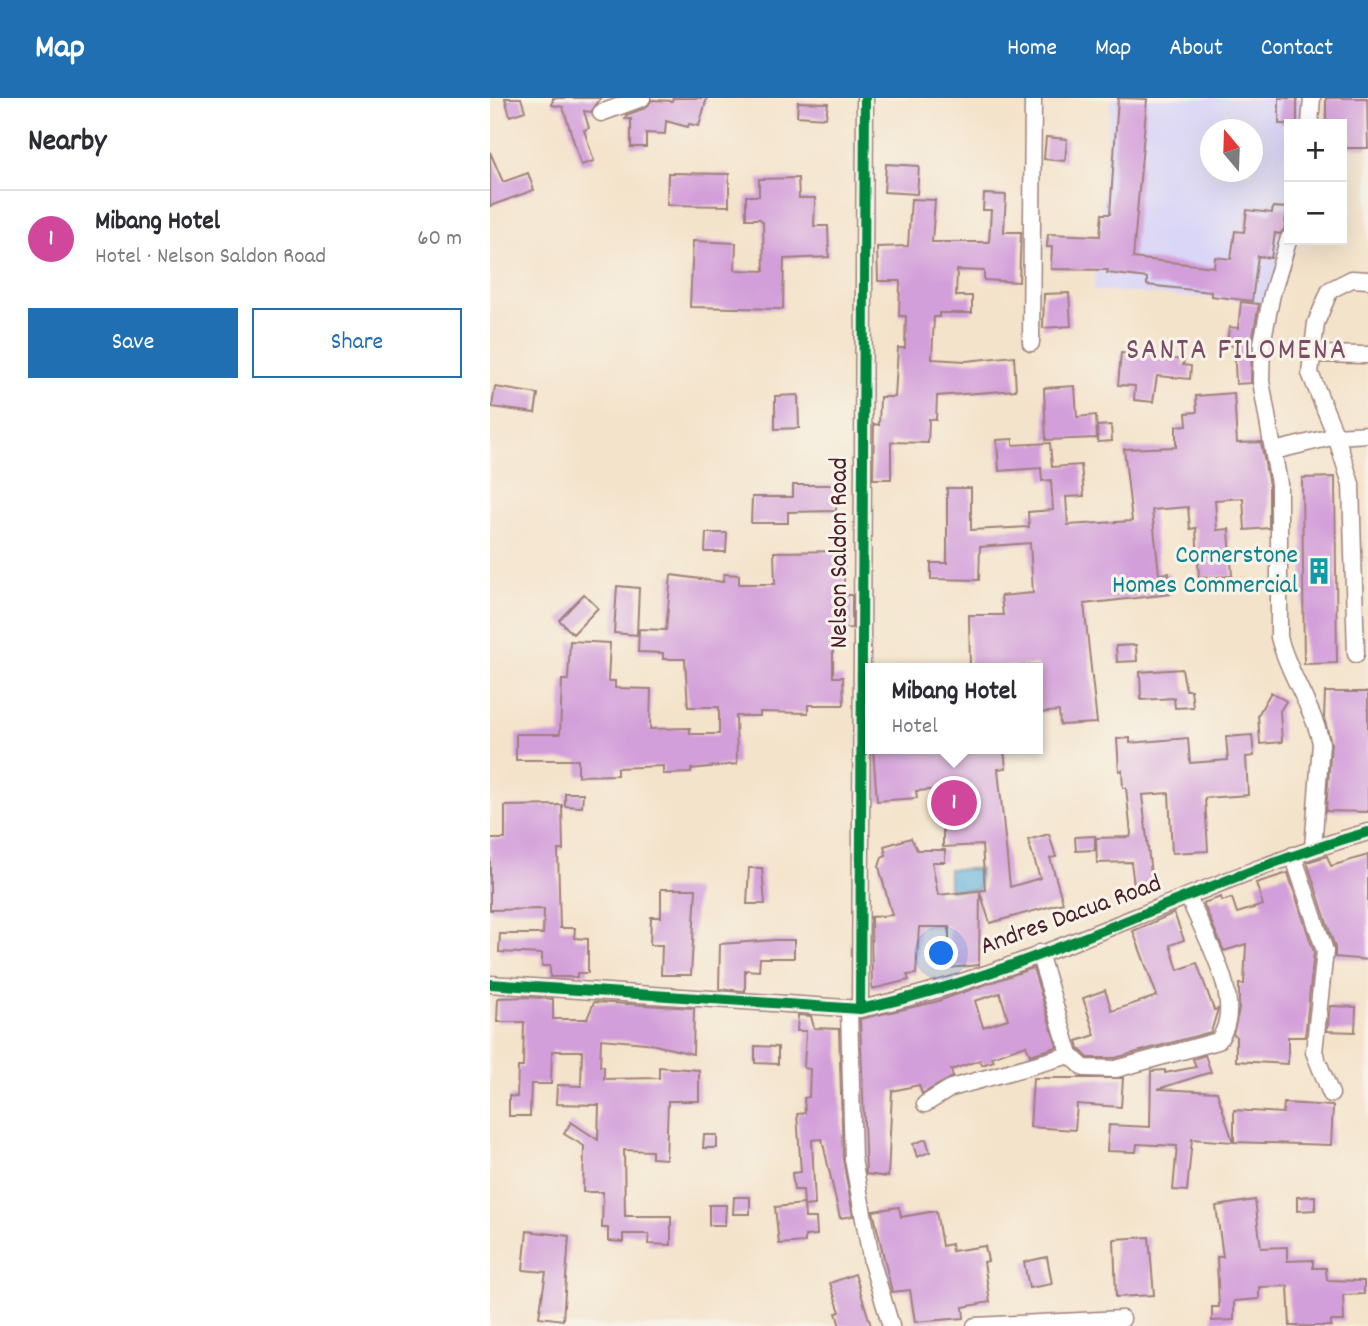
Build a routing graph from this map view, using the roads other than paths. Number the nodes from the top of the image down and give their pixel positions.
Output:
1 (642, 98) edge
2 (865, 98) edge
3 (1033, 98) edge
4 (1312, 98) edge
5 (601, 113) dead end
6 (1310, 119) edge
7 (1287, 245) edge
8 (1368, 280) edge
9 (1031, 343) dead end
10 (1311, 354) junction
11 (1368, 355) edge
12 (1368, 434) edge
13 (1336, 436) junction
14 (1274, 451) junction
15 (1361, 500) edge
16 (1356, 654) dead end
17 (1368, 832) edge
18 (1313, 848) junction
19 (1293, 855) junction
20 (1188, 896) junction
21 (1039, 953) junction
22 (490, 984) edge
23 (855, 1009) junction
24 (1070, 1055) junction
25 (1331, 1094) dead end
26 (925, 1104) dead end
27 (1122, 1319) dead end
28 (891, 1326) edge
29 (975, 1326) edge

1 - 5 street
2 - 23 street, Nelson Saldon Road
3 - 9 street
4 - 6 street
7 - 14 street
8 - 10 street
10 - 11 street
10 - 13 street
12 - 13 street
13 - 14 street
13 - 15 street
14 - 18 street
15 - 16 street
17 - 18 street, Andres Dacua Road
18 - 19 street, Andres Dacua Road
19 - 20 street, Andres Dacua Road
19 - 25 street
20 - 21 street, Andres Dacua Road
20 - 24 street
21 - 23 street, Andres Dacua Road
21 - 24 street
22 - 23 street, Andres Dacua Road
23 - 28 street, Nelson Saldon Road
24 - 26 street
27 - 29 street

